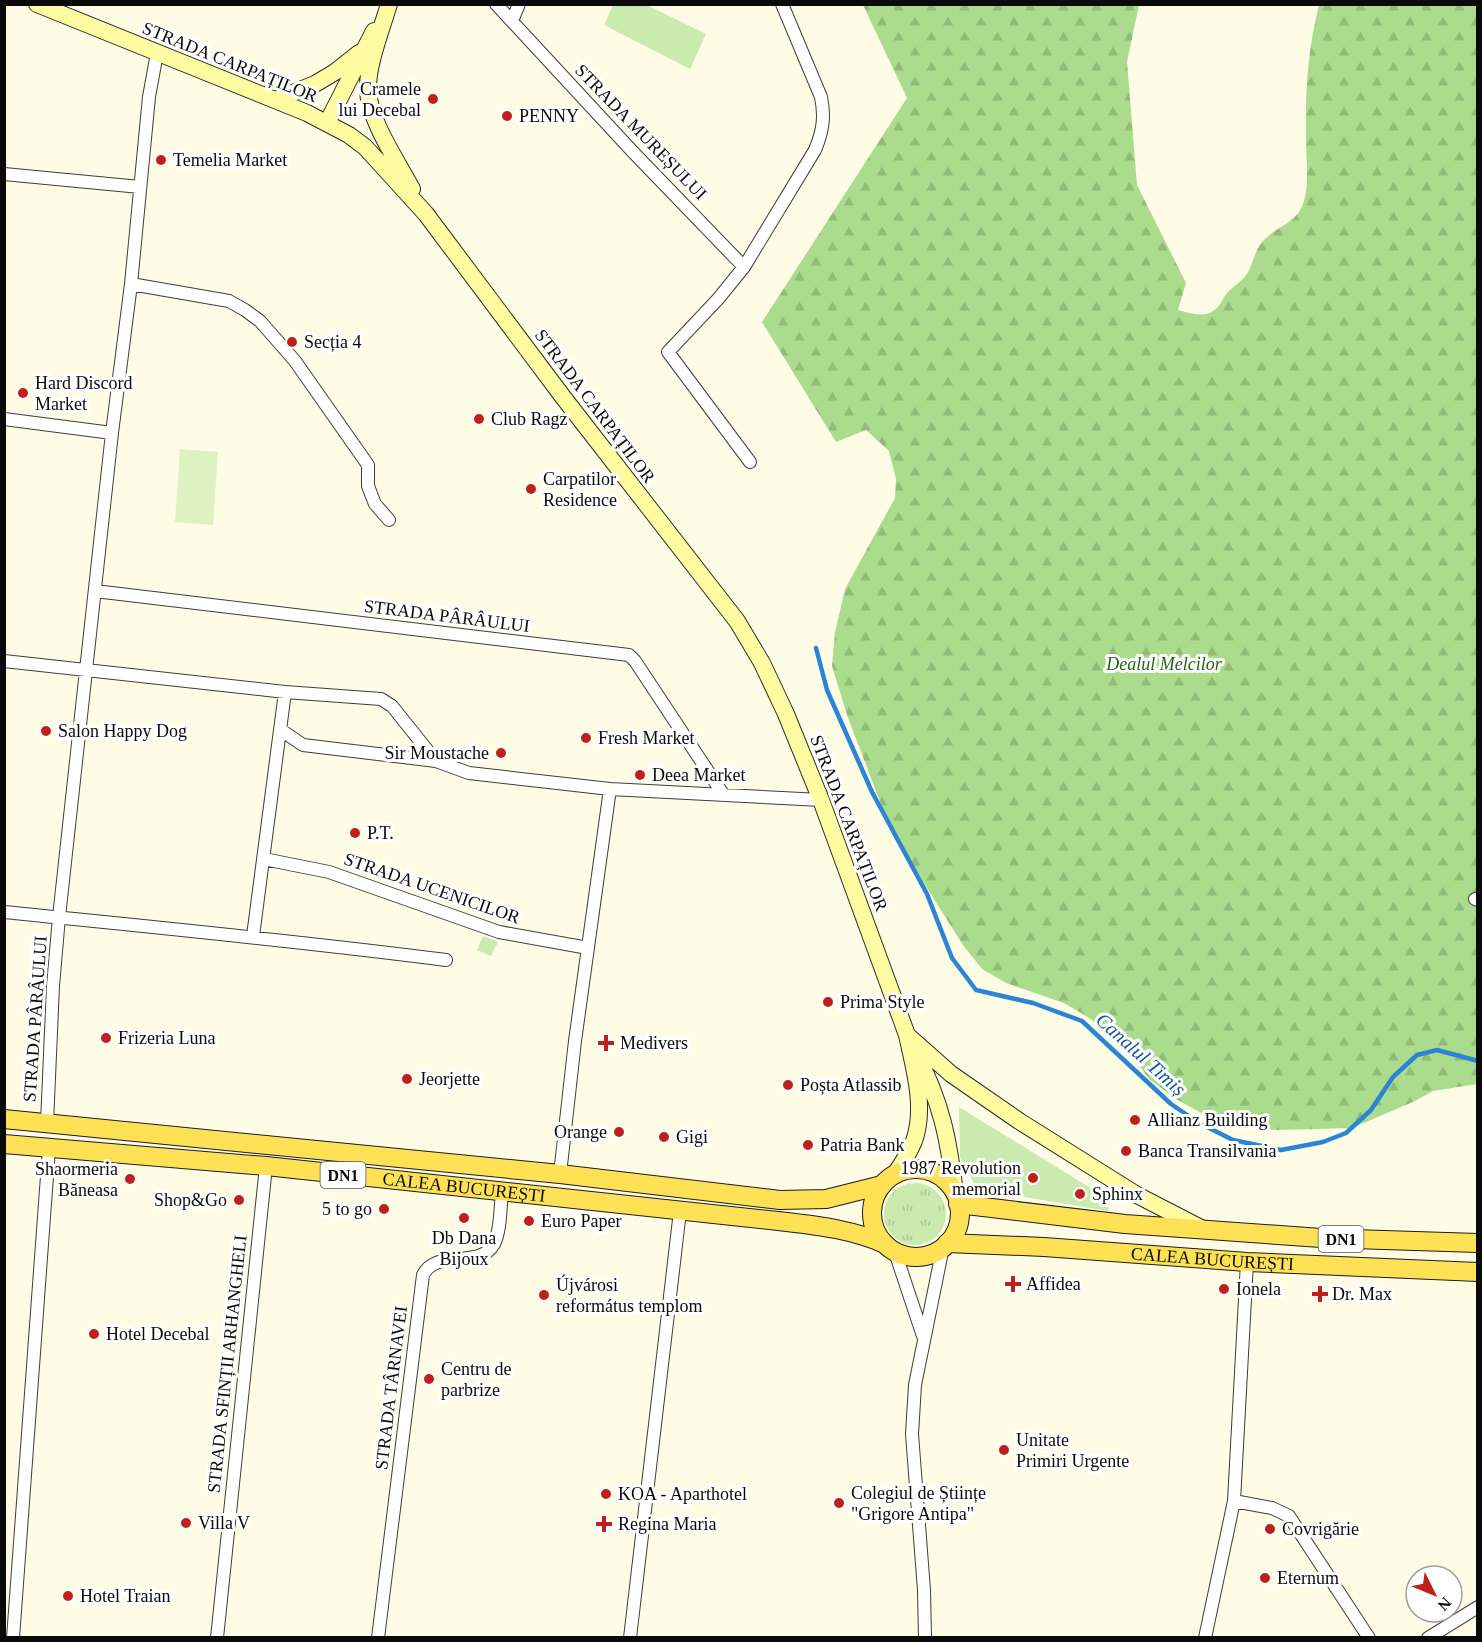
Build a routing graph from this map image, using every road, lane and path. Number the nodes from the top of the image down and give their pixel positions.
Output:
1 (37, 4) edge
2 (388, 4) edge
3 (496, 4) edge
4 (519, 4) edge
5 (782, 4) edge
6 (512, 21) junction
7 (365, 49) junction
8 (157, 53) junction
9 (275, 100) junction
10 (327, 123) junction
11 (4, 174) edge
12 (140, 187) junction
13 (426, 214) junction
14 (744, 267) junction
15 (131, 284) junction
16 (4, 419) edge
17 (112, 433) junction
18 (750, 462) dead end
19 (389, 520) dead end
20 (95, 591) junction
21 (4, 661) edge
22 (87, 670) junction
23 (285, 692) junction
24 (281, 730) junction
25 (436, 761) junction
26 (610, 789) junction
27 (723, 794) junction
28 (821, 801) junction
29 (264, 859) junction
30 (4, 912) edge
31 (59, 917) junction
32 (253, 936) junction
33 (588, 948) junction
34 (446, 960) dead end
35 (907, 1035) junction
36 (4, 1119) edge
37 (47, 1123) junction
38 (4, 1144) edge
39 (49, 1149) junction
40 (266, 1167) junction
41 (560, 1174) junction
42 (889, 1179) junction
43 (502, 1193) junction
44 (957, 1199) junction
45 (680, 1211) junction
46 (1204, 1229) junction
47 (1478, 1243) edge
48 (945, 1245) junction
49 (890, 1248) junction
50 (1247, 1262) junction
51 (1478, 1272) edge
52 (923, 1337) junction
53 (1234, 1501) junction
54 (1478, 1606) edge
55 (13, 1638) edge
56 (217, 1638) edge
57 (378, 1638) edge
58 (630, 1638) edge
59 (925, 1638) edge
60 (1205, 1638) edge
61 (1368, 1638) edge
62 (1428, 1638) edge

1 - 8 main road, STRADA CARPAȚILOR
2 - 7 main road
2 - 13 main road
3 - 6 street, STRADA MUREȘULUI
4 - 6 street
5 - 14 street
6 - 14 street, STRADA MUREȘULUI
7 - 9 main road
7 - 10 main road
8 - 9 main road, STRADA CARPAȚILOR
8 - 12 street, STRADA PÂRÂULUI
9 - 10 main road, STRADA CARPAȚILOR
10 - 13 main road, STRADA CARPAȚILOR
11 - 12 street
12 - 15 street, STRADA PÂRÂULUI
13 - 28 main road, STRADA CARPAȚILOR
14 - 18 street
15 - 17 street, STRADA PÂRÂULUI
15 - 19 street
16 - 17 street
17 - 20 street, STRADA PÂRÂULUI
20 - 22 street, STRADA PÂRÂULUI
20 - 27 street, STRADA PÂRÂULUI
21 - 22 street
22 - 23 street
22 - 31 street, STRADA PÂRÂULUI
23 - 24 street
23 - 25 street
24 - 25 street
24 - 29 street
25 - 26 street
26 - 27 street
26 - 33 street
27 - 28 street
28 - 35 main road, STRADA CARPAȚILOR
29 - 32 street
29 - 33 street, STRADA UCENICILOR
30 - 31 street
31 - 32 street, STRADA PÂRÂULUI
31 - 37 street, STRADA PÂRÂULUI
32 - 34 street, STRADA PÂRÂULUI
33 - 41 street
35 - 42 main road, STRADA CARPAȚILOR
35 - 44 main road, STRADA CARPAȚILOR
35 - 46 main road
36 - 37 main road, CALEA BUCUREȘTI / DN1
37 - 41 main road, CALEA BUCUREȘTI / DN1
38 - 39 main road, CALEA BUCUREȘTI / DN1
39 - 40 main road, CALEA BUCUREȘTI / DN1
39 - 55 street
40 - 43 main road, CALEA BUCUREȘTI / DN1
40 - 56 street, STRADA SFINȚII ARHANGHELI
41 - 42 main road, CALEA BUCUREȘTI / DN1
42 - 44 main road, DN1
42 - 49 main road
43 - 45 main road, CALEA BUCUREȘTI / DN1
43 - 57 street, STRADA TÂRNAVEI
44 - 46 main road, CALEA BUCUREȘTI / DN1
44 - 48 main road
45 - 49 main road, CALEA BUCUREȘTI / DN1
45 - 58 street
46 - 47 main road, CALEA BUCUREȘTI / DN1
48 - 49 main road, DN1
48 - 50 main road, CALEA BUCUREȘTI / DN1
48 - 52 street
49 - 52 street
50 - 51 main road, CALEA BUCUREȘTI / DN1
50 - 53 street
52 - 59 street
53 - 60 street
53 - 61 street
54 - 62 street

